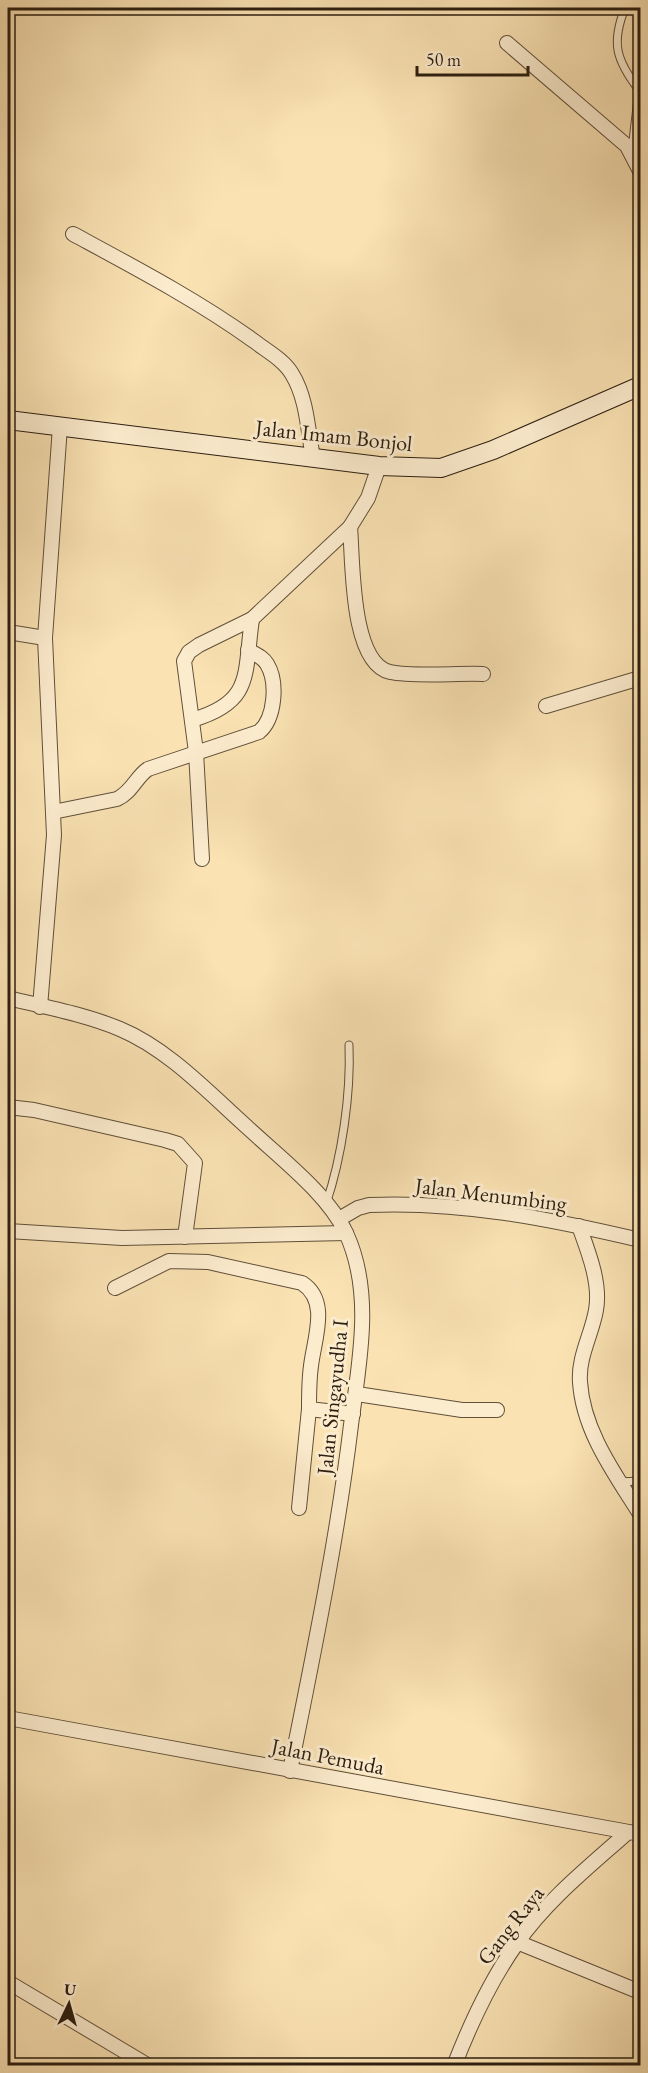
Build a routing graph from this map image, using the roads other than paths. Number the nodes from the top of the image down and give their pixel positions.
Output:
1 (625, 8) edge
2 (507, 43) dead end
3 (640, 89) edge
4 (632, 152) junction
5 (640, 171) edge
6 (73, 234) dead end
7 (640, 386) edge
8 (8, 420) edge
9 (60, 426) junction
10 (313, 458) junction
11 (379, 466) junction
12 (350, 527) junction
13 (252, 619) junction
14 (8, 632) edge
15 (45, 638) junction
16 (248, 650) junction
17 (483, 674) dead end
18 (640, 678) edge
19 (546, 706) dead end
20 (192, 720) junction
21 (196, 752) junction
22 (53, 812) junction
23 (202, 859) dead end
24 (8, 998) edge
25 (40, 1006) junction
26 (349, 1045) dead end
27 (8, 1107) edge
28 (326, 1204) junction
29 (339, 1219) junction
30 (579, 1226) junction
31 (8, 1231) edge
32 (346, 1233) junction
33 (185, 1237) junction
34 (640, 1240) edge
35 (115, 1288) dead end
36 (357, 1394) junction
37 (309, 1409) junction
38 (497, 1410) dead end
39 (353, 1414) junction
40 (640, 1481) edge
41 (619, 1482) junction
42 (299, 1508) dead end
43 (640, 1514) edge
44 (8, 1718) edge
45 (290, 1771) junction
46 (634, 1833) edge
47 (517, 1942) junction
48 (8, 1982) edge
49 (640, 1992) edge
50 (455, 2065) edge
51 (149, 2066) edge

1 - 3 lane
2 - 4 street
3 - 4 lane
4 - 5 street
6 - 10 street
7 - 11 main road, Jalan Imam Bonjol
8 - 9 main road, Jalan Imam Bonjol
9 - 10 main road, Jalan Imam Bonjol
9 - 15 street
10 - 11 main road, Jalan Imam Bonjol
11 - 12 street
12 - 13 street
12 - 17 street
13 - 16 street
13 - 20 street
14 - 15 street
15 - 22 street
16 - 20 street
16 - 21 street
18 - 19 street
20 - 21 street
21 - 22 street
21 - 23 street
22 - 25 street
24 - 25 street, Jalan Singayudha I
25 - 28 street, Jalan Singayudha I
26 - 28 lane
27 - 33 street
28 - 29 street, Jalan Singayudha I
29 - 30 street, Jalan Menumbing
29 - 32 street, Jalan Singayudha I
30 - 34 street, Jalan Menumbing
30 - 41 street
31 - 33 street
32 - 33 street
32 - 36 street, Jalan Singayudha I
35 - 37 street
36 - 38 street
36 - 39 street, Jalan Singayudha I
37 - 39 street
37 - 42 street
39 - 45 street, Jalan Singayudha I
40 - 41 lane
41 - 43 street
44 - 45 street, Jalan Pemuda
45 - 46 street, Jalan Pemuda
46 - 47 street, Gang Raya
47 - 49 street
47 - 50 street, Gang Raya
48 - 51 street

